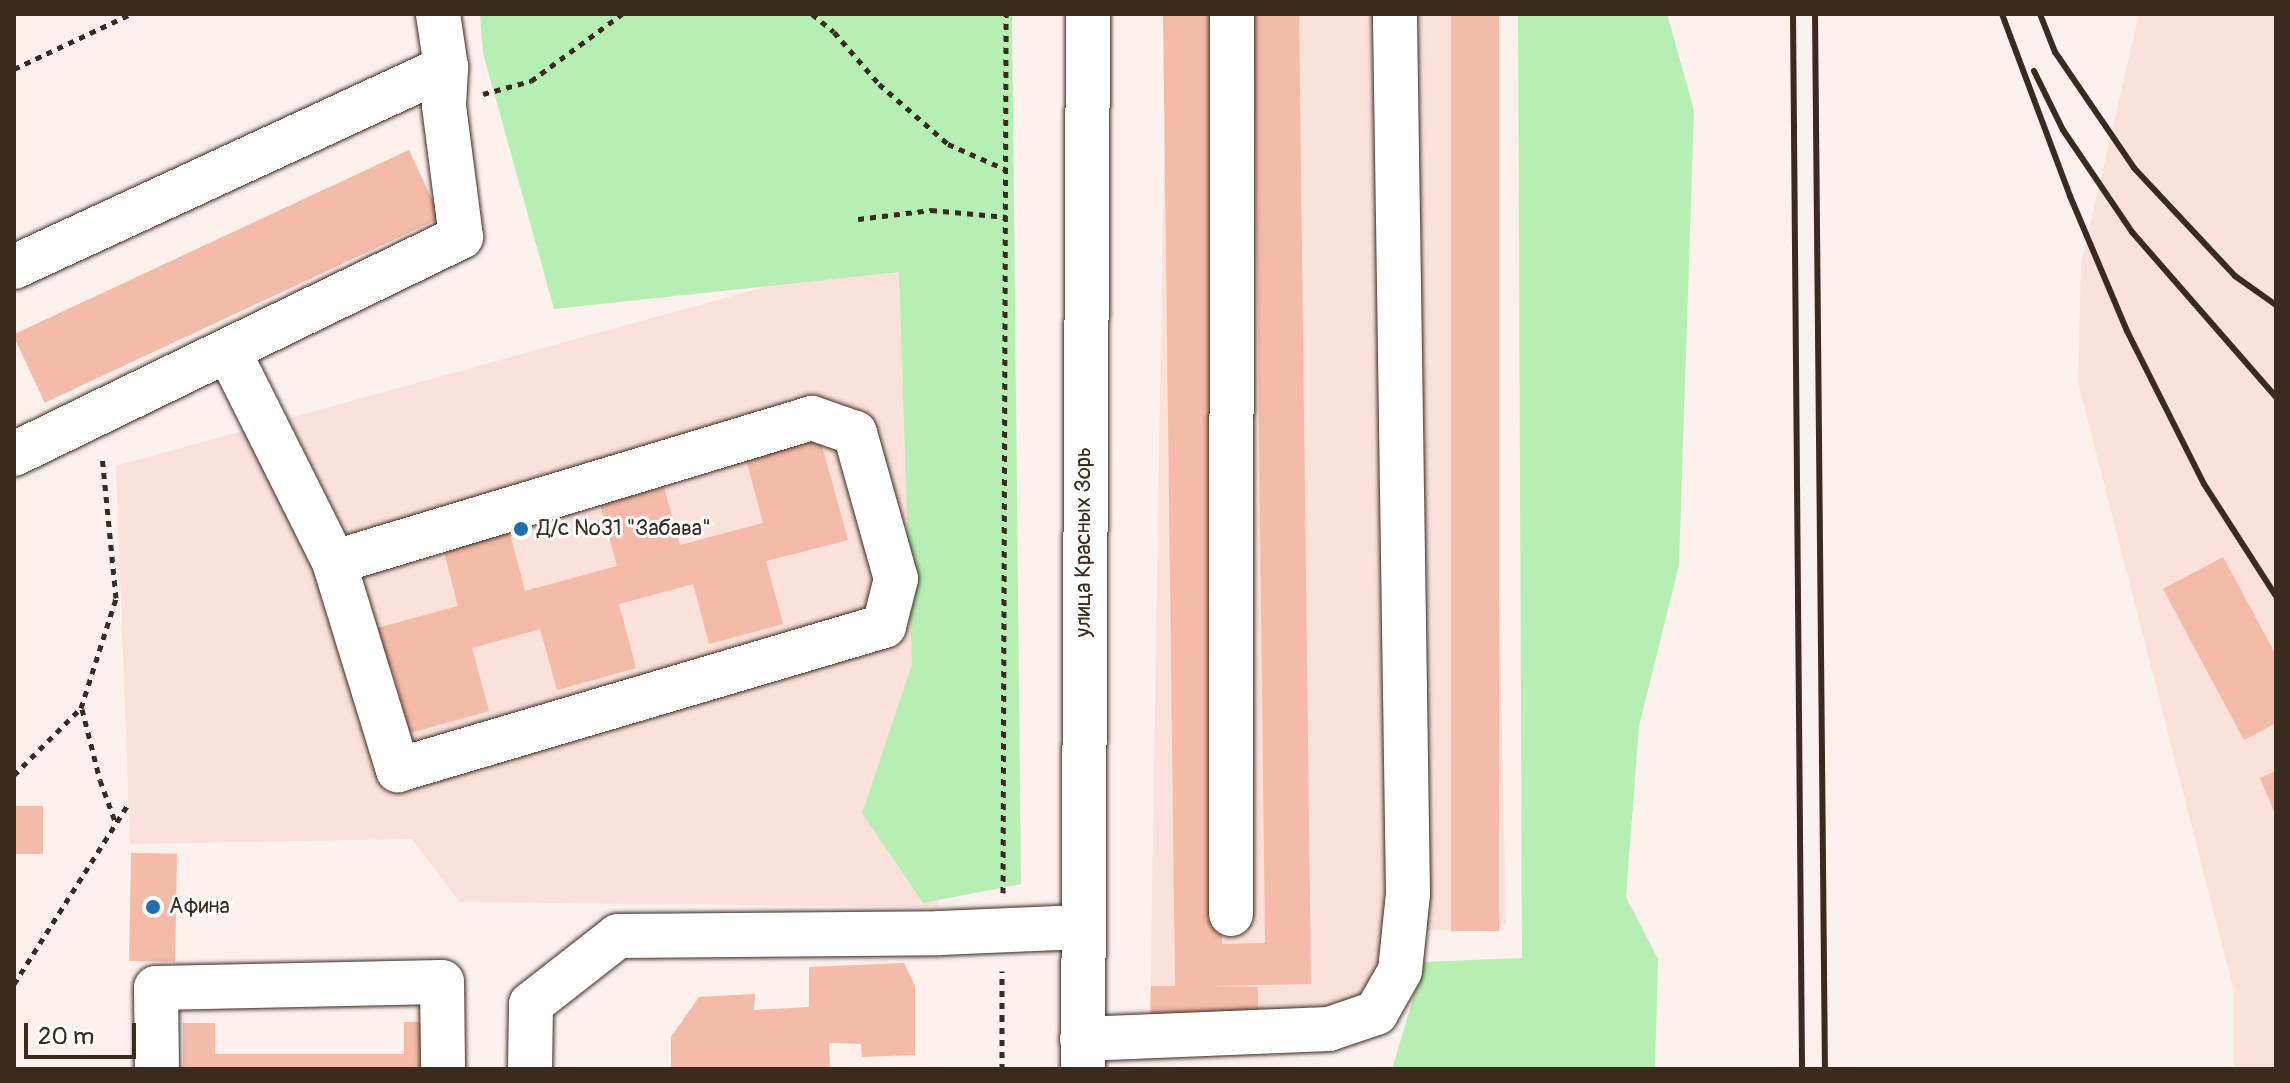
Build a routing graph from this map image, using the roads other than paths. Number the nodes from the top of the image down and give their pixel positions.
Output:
1 (438, 14) edge
2 (1088, 14) edge
3 (1232, 14) edge
4 (1395, 14) edge
5 (445, 86) junction
6 (14, 267) edge
7 (229, 352) junction
8 (14, 454) edge
9 (334, 562) junction
10 (1231, 914) dead end
11 (1082, 927) junction
12 (1083, 1054) edge
13 (157, 1069) edge
14 (443, 1069) edge
15 (530, 1069) edge

1 - 5 street
2 - 11 street, улица Красных Зорь
3 - 10 street
4 - 12 street
5 - 6 street
5 - 7 street
7 - 8 street
7 - 9 street
9 - 9 street
11 - 12 street, улица Красных Зорь
11 - 15 street
13 - 14 street

